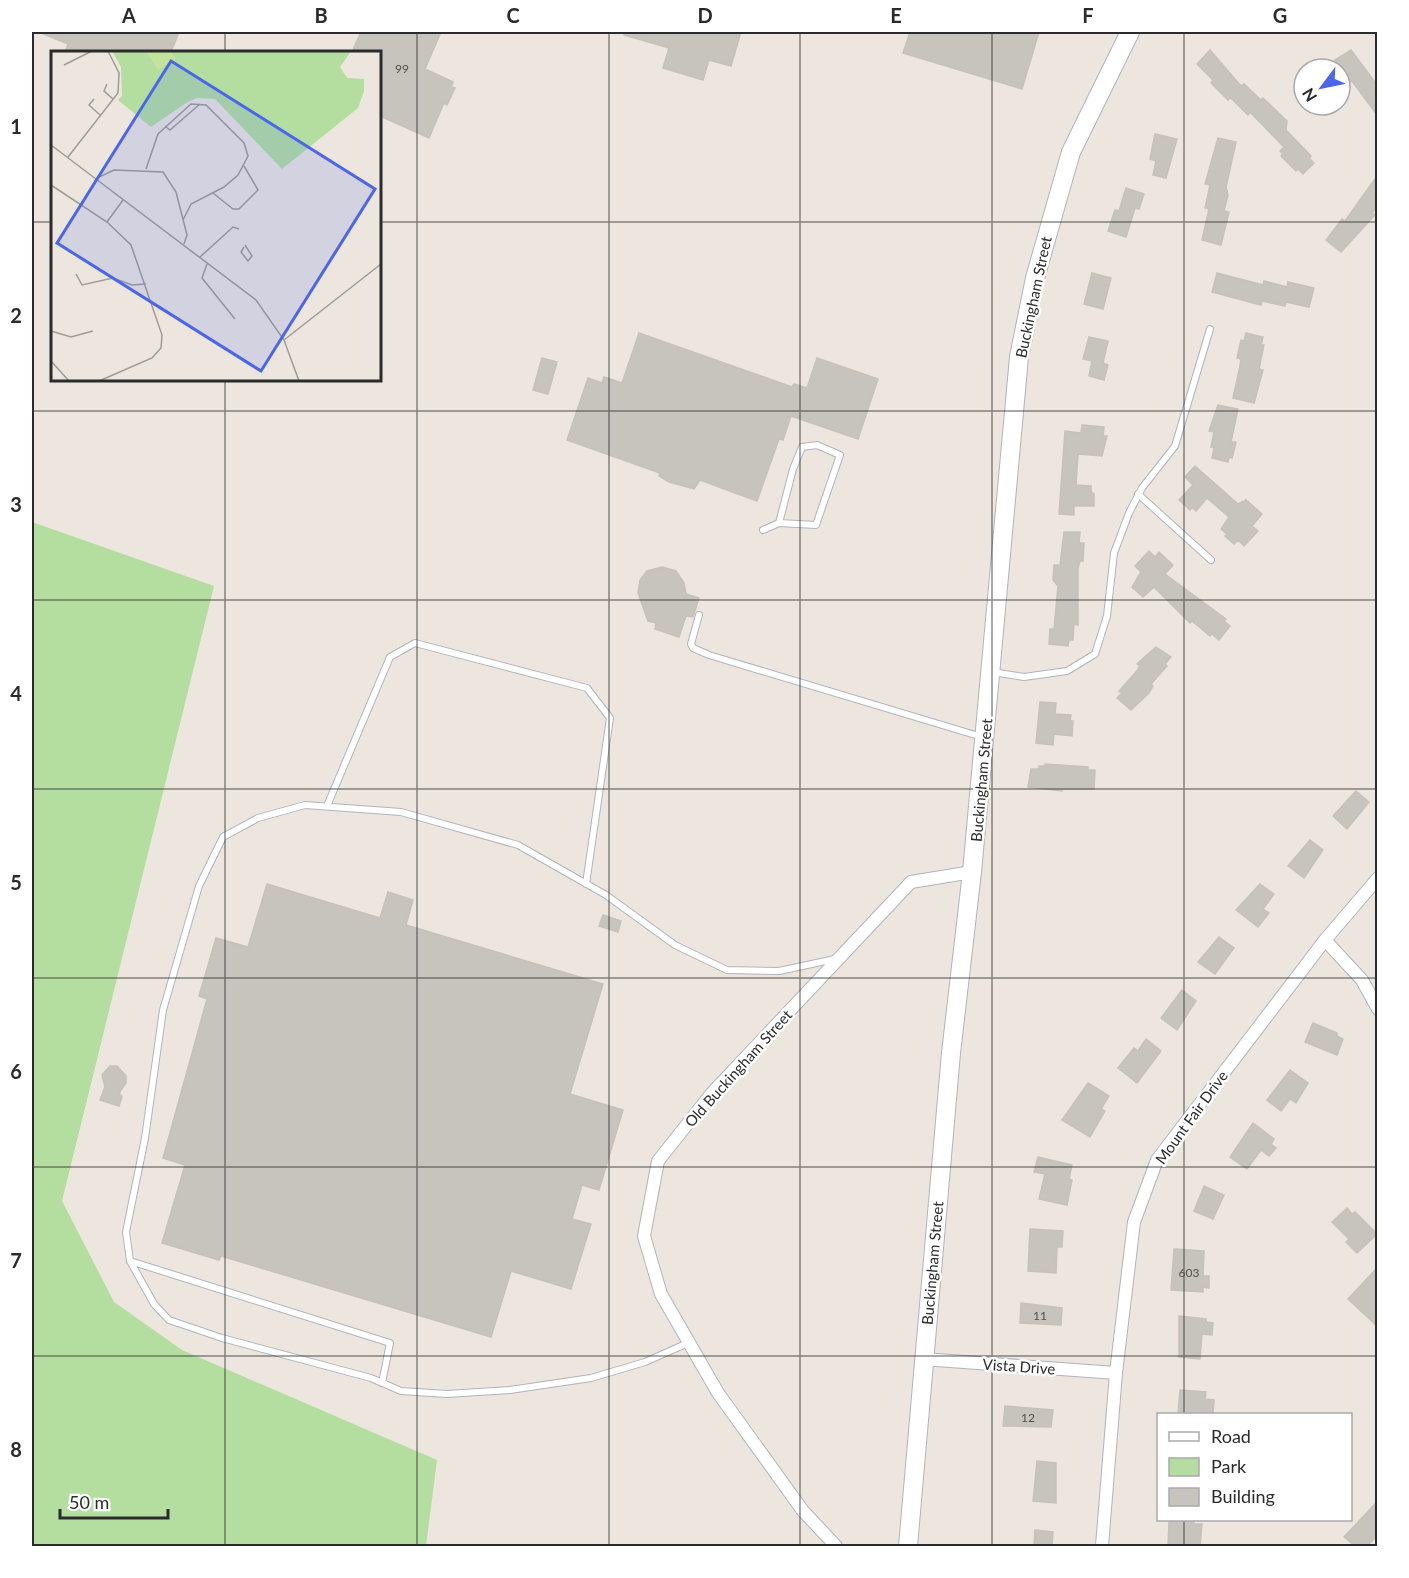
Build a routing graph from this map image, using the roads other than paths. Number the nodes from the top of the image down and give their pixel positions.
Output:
1 (1130, 32) edge
2 (1210, 329) dead end
3 (1138, 494) junction
4 (779, 523) junction
5 (763, 530) dead end
6 (1210, 560) dead end
7 (699, 615) dead end
8 (991, 672) junction
9 (985, 738) junction
10 (327, 806) junction
11 (972, 872) junction
12 (1377, 878) edge
13 (586, 884) junction
14 (1325, 940) junction
15 (841, 957) junction
16 (1377, 1009) edge
17 (130, 1261) junction
18 (688, 1343) junction
19 (923, 1359) junction
20 (1116, 1373) junction
21 (382, 1383) junction
22 (836, 1546) edge
23 (908, 1546) edge
24 (1102, 1546) edge

1 - 8 main road, Buckingham Street
2 - 3 lane
3 - 6 lane
3 - 8 lane
4 - 4 lane
4 - 5 lane
7 - 9 lane
8 - 9 main road, Buckingham Street
9 - 11 main road, Buckingham Street
10 - 13 lane
10 - 13 lane
10 - 17 lane
11 - 15 street, Old Buckingham Street
11 - 19 main road, Buckingham Street
12 - 14 street, Mount Fair Drive
13 - 15 lane
14 - 16 street
14 - 20 street, Mount Fair Drive
15 - 18 street, Old Buckingham Street
17 - 21 lane
17 - 21 lane
18 - 21 lane
18 - 22 street, Old Buckingham Street
19 - 20 street, Vista Drive
19 - 23 main road, Buckingham Street
20 - 24 street, Mount Fair Drive

